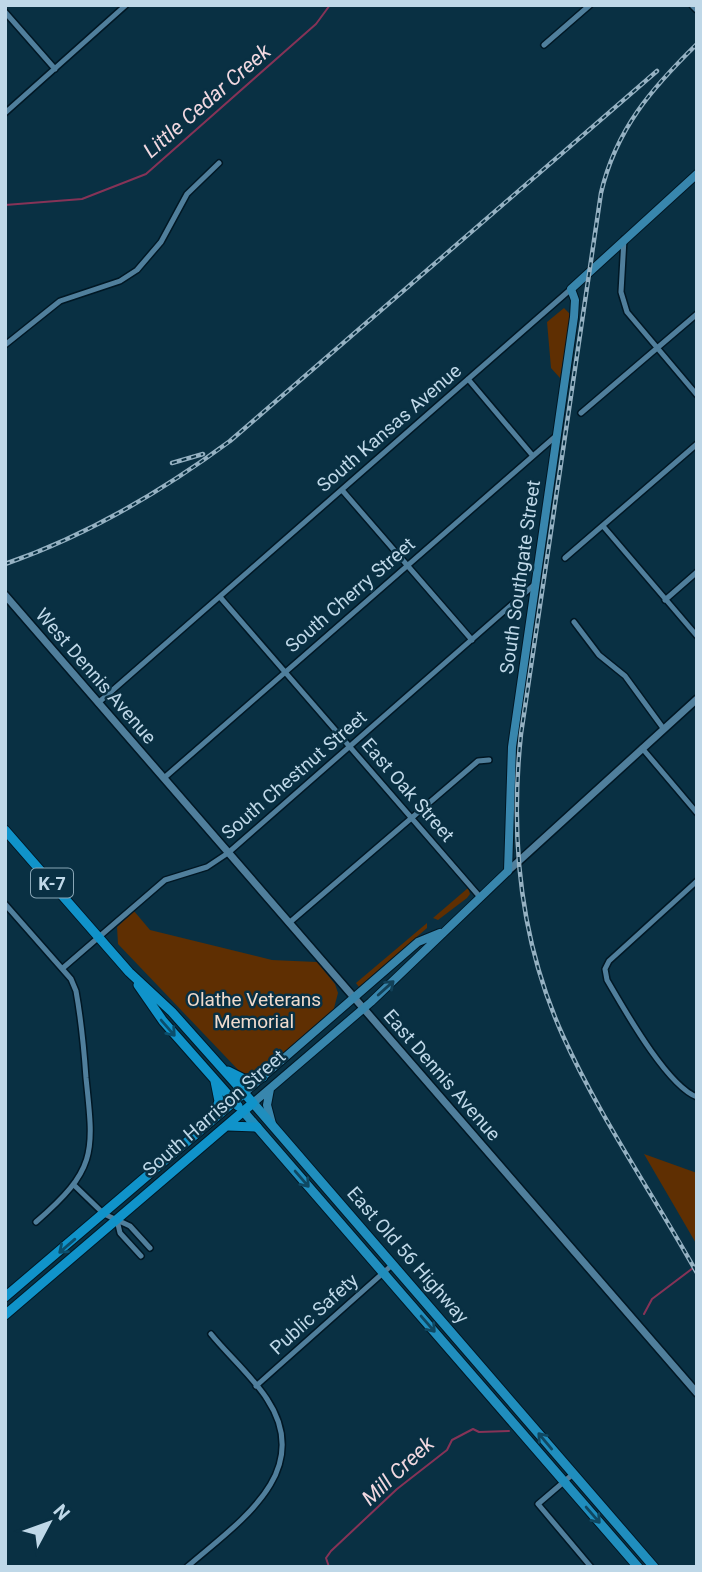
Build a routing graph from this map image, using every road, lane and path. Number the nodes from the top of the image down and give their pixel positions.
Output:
1 (126, 5) edge
2 (590, 5) edge
3 (6, 15) edge
4 (544, 45) dead end
5 (55, 69) junction
6 (5, 113) edge
7 (219, 163) dead end
8 (697, 174) edge
9 (624, 238) junction
10 (571, 289) junction
11 (697, 314) edge
12 (5, 345) edge
13 (657, 348) junction
14 (468, 379) junction
15 (697, 395) edge
16 (581, 414) dead end
17 (556, 436) junction
18 (697, 443) edge
19 (533, 456) junction
20 (342, 490) junction
21 (603, 526) junction
22 (565, 558) dead end
23 (408, 565) junction
24 (697, 572) edge
25 (534, 585) junction
26 (5, 595) edge
27 (220, 597) junction
28 (665, 600) junction
29 (575, 622) dead end
30 (697, 636) edge
31 (472, 640) junction
32 (285, 673) junction
33 (697, 699) edge
34 (99, 703) junction
35 (663, 729) junction
36 (349, 747) junction
37 (642, 748) junction
38 (489, 760) dead end
39 (164, 778) junction
40 (697, 813) edge
41 (411, 817) junction
42 (5, 830) edge
43 (228, 853) junction
44 (508, 871) junction
45 (697, 881) edge
46 (480, 897) junction
47 (5, 904) edge
48 (289, 922) junction
49 (440, 933) junction
50 (99, 937) junction
51 (63, 968) junction
52 (129, 972) junction
53 (354, 999) junction
54 (363, 1009) junction
55 (221, 1067) junction
56 (263, 1077) junction
57 (215, 1080) junction
58 (271, 1086) junction
59 (244, 1093) junction
60 (697, 1097) edge
61 (234, 1101) junction
62 (253, 1102) junction
63 (243, 1111) junction
64 (213, 1120) junction
65 (226, 1126) junction
66 (274, 1127) junction
67 (257, 1128) junction
68 (74, 1185) junction
69 (104, 1214) junction
70 (117, 1220) junction
71 (36, 1222) dead end
72 (150, 1248) dead end
73 (141, 1256) dead end
74 (393, 1265) junction
75 (383, 1273) junction
76 (5, 1297) edge
77 (5, 1315) edge
78 (211, 1334) dead end
79 (256, 1386) junction
80 (697, 1393) edge
81 (573, 1474) junction
82 (564, 1482) junction
83 (187, 1567) edge
84 (591, 1567) edge
85 (638, 1567) edge
86 (654, 1567) edge

1 - 5 street
2 - 4 street
3 - 5 street
5 - 6 street
7 - 12 street
8 - 9 main road, South Kansas Avenue
9 - 10 main road, South Kansas Avenue
9 - 13 street
10 - 14 street, South Kansas Avenue
10 - 17 main road, South Southgate Street
11 - 13 street
13 - 15 street
13 - 16 street
14 - 19 street
14 - 20 street, South Kansas Avenue
17 - 19 street, South Cherry Street
17 - 25 main road, South Southgate Street
18 - 21 street
19 - 23 street, South Cherry Street
20 - 23 street
20 - 27 street, South Kansas Avenue
21 - 22 street
21 - 28 street
23 - 31 street
23 - 32 street, South Cherry Street
24 - 28 street
25 - 31 street, South Chestnut Street
25 - 44 main road, South Southgate Street
26 - 34 street, West Dennis Avenue
27 - 32 street, East Oak Street
27 - 34 street, South Kansas Avenue
28 - 30 street
29 - 35 street
31 - 36 street, South Chestnut Street
32 - 36 street, East Oak Street
32 - 39 street, South Cherry Street
33 - 35 street, South Harrison Street
34 - 39 street, West Dennis Avenue
35 - 37 street, South Harrison Street
36 - 41 street, East Oak Street
36 - 43 street, South Chestnut Street
37 - 40 street
37 - 44 street, South Harrison Street
38 - 41 street
39 - 43 street, East Dennis Avenue
41 - 46 street, East Oak Street
41 - 48 street
42 - 50 highway, K-7
43 - 48 street, East Dennis Avenue
43 - 50 street, South Chestnut Street
44 - 46 main road, South Harrison Street
45 - 60 street
46 - 49 main road, South Harrison Street
47 - 51 street
48 - 53 street, East Dennis Avenue
49 - 53 main road, South Harrison Street
54 -> 49 main road, South Harrison Street
50 - 51 street, South Chestnut Street
50 - 52 highway, East Old 56 Highway / K-7
51 - 68 street
52 - 55 highway, East Old 56 Highway / K-7
52 -> 57 highway, East Old 56 Highway / K-7
53 - 54 street, East Dennis Avenue
53 - 56 main road, South Harrison Street
54 - 58 main road, South Harrison Street
54 - 80 street, East Dennis Avenue
55 - 56 highway
55 - 59 highway, East Old 56 Highway / K-7
56 - 59 main road, South Harrison Street
57 - 61 highway, East Old 56 Highway
57 - 64 highway
58 - 62 main road, South Harrison Street
58 - 66 main road
59 - 61 highway, South Harrison Street
59 - 62 highway, East Old 56 Highway / K-7
61 - 63 highway, East Old 56 Highway
61 - 64 highway, South Harrison Street
62 - 63 highway, South Harrison Street
62 - 66 main road, East Old 56 Highway
63 - 65 highway, South Harrison Street
63 - 67 main road, East Old 56 Highway
64 - 69 highway, South Harrison Street
65 - 67 highway
65 - 70 highway, South Harrison Street
66 - 74 main road, East Old 56 Highway
67 -> 75 main road, East Old 56 Highway
68 - 69 street
68 - 71 street
69 - 70 street
69 -> 76 highway, South Harrison Street
70 - 72 street
70 - 73 street
70 - 77 highway, South Harrison Street
74 - 75 street, Public Safety
81 -> 74 main road, East Old 56 Highway
75 - 79 street, Public Safety
75 -> 82 main road, East Old 56 Highway
78 - 79 street
79 - 83 street
81 - 82 street
81 - 86 main road, East Old 56 Highway
82 - 84 street
82 -> 85 main road, East Old 56 Highway

